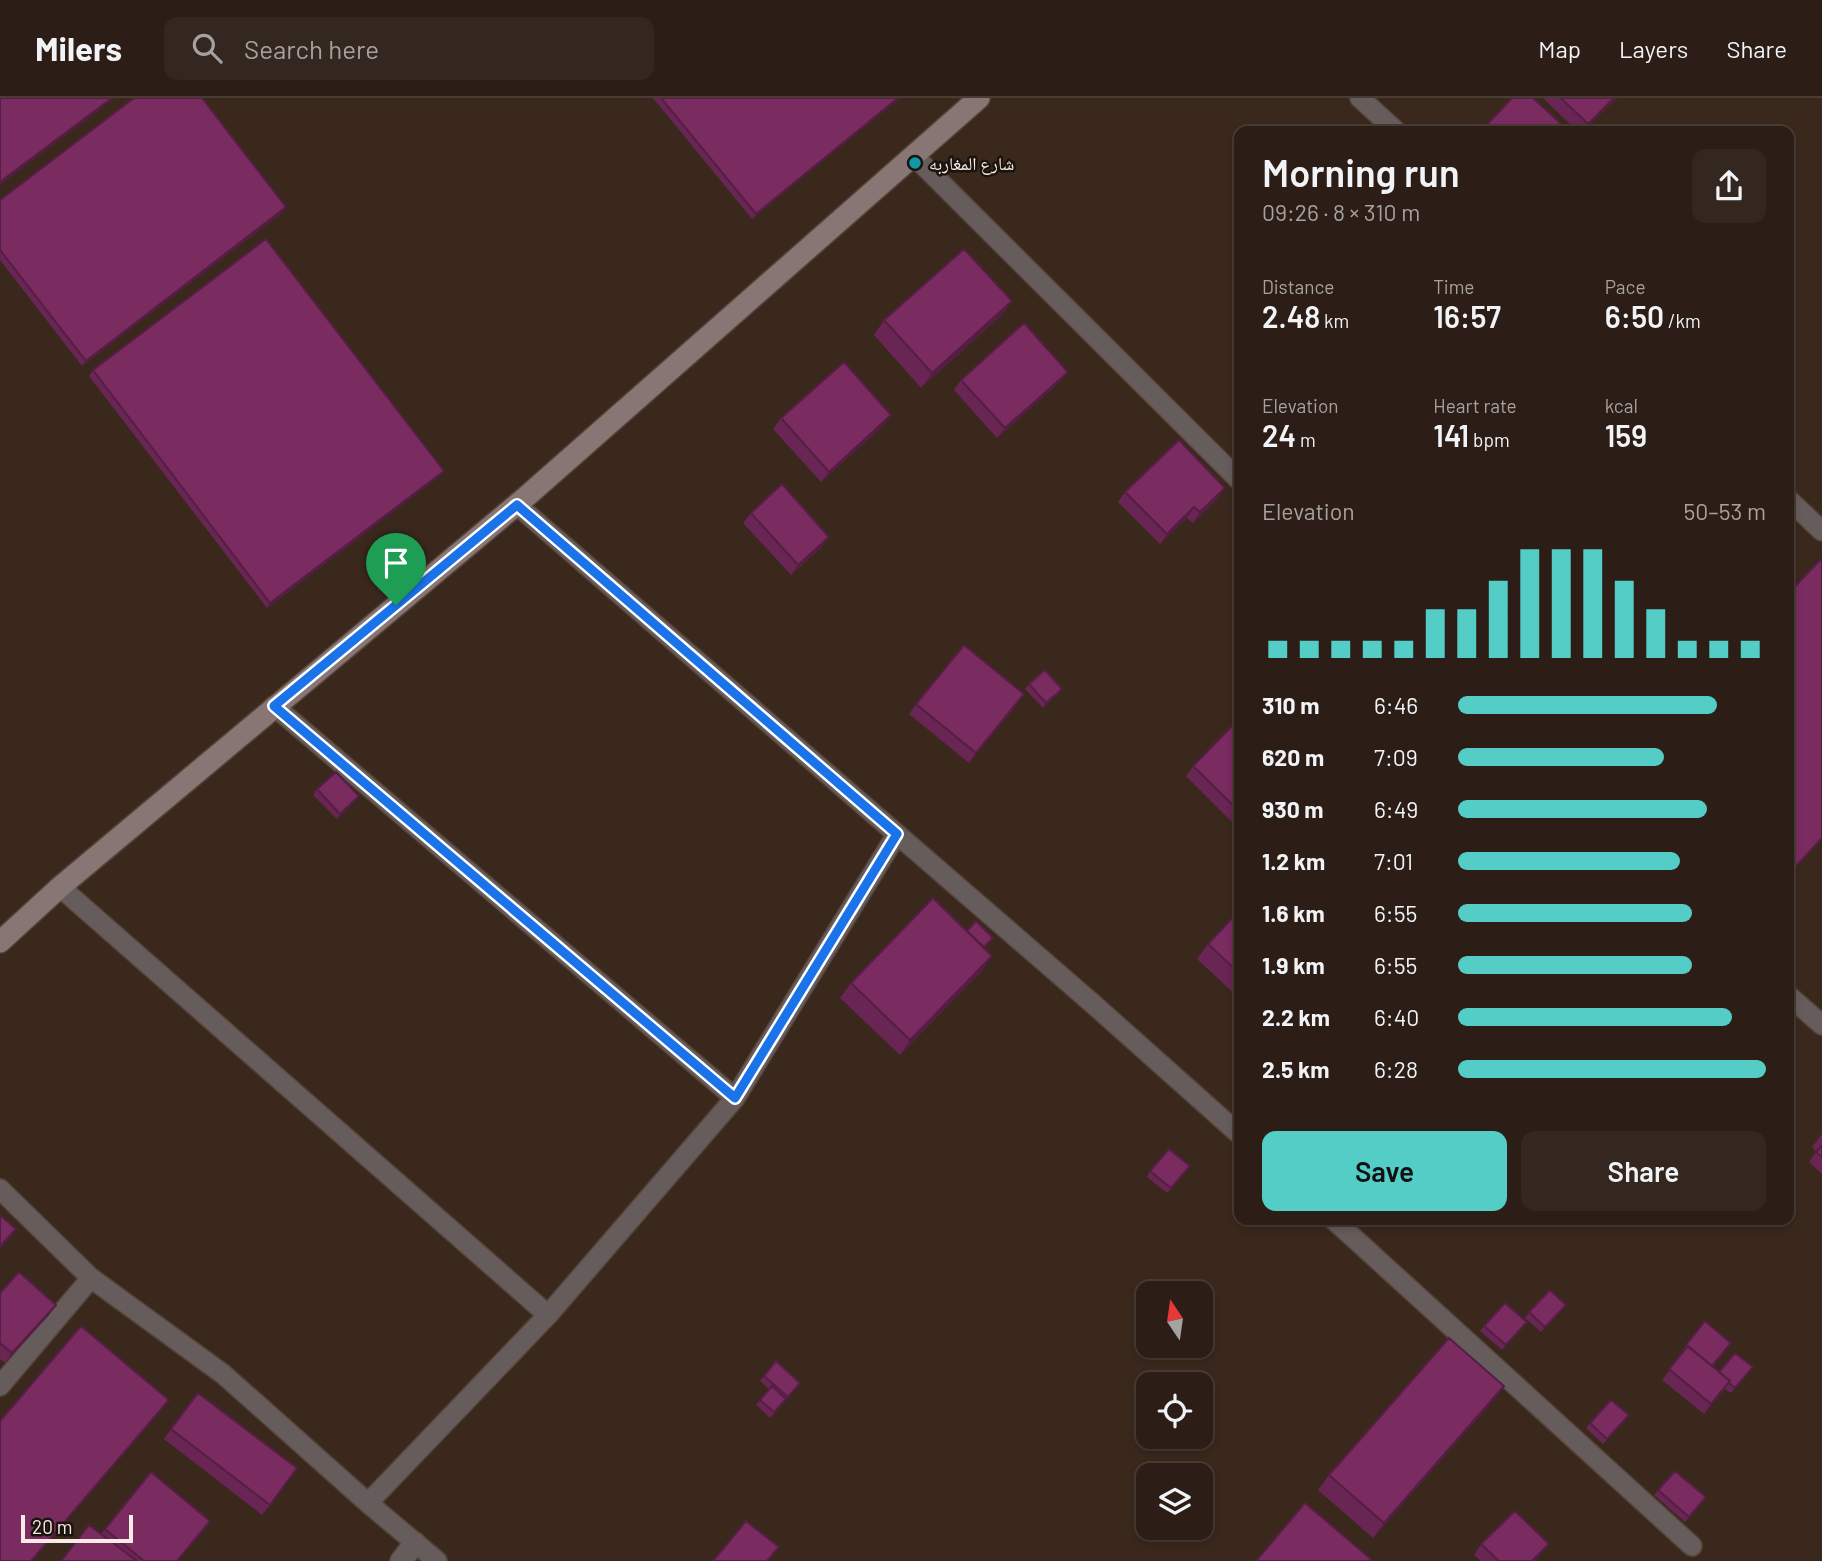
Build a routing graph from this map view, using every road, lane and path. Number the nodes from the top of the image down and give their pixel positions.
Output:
1 (978, 98) edge
2 (1360, 98) edge
3 (1391, 126) edge
4 (914, 156) junction
5 (1234, 475) edge
6 (517, 505) junction
7 (1794, 505) edge
8 (1822, 531) edge
9 (274, 706) junction
10 (897, 834) junction
11 (60, 887) junction
12 (0, 942) edge
13 (1794, 1000) edge
14 (1822, 1025) edge
15 (735, 1098) junction
16 (1234, 1130) edge
17 (0, 1189) edge
18 (1339, 1225) edge
19 (91, 1278) junction
20 (548, 1315) junction
21 (0, 1386) edge
22 (368, 1503) junction
23 (415, 1543) junction
24 (1692, 1546) dead end
25 (401, 1561) edge
26 (437, 1561) edge

1 - 4 street
2 - 3 lane
4 - 5 lane
4 - 6 street
6 - 9 street
6 - 10 lane
7 - 8 lane
9 - 11 street
9 - 15 lane
10 - 15 lane
10 - 16 lane
11 - 12 street
11 - 20 lane
13 - 14 lane
15 - 20 lane
17 - 19 lane
18 - 24 lane
19 - 21 lane
19 - 22 lane
20 - 22 lane
22 - 23 lane
23 - 25 street
23 - 26 lane

